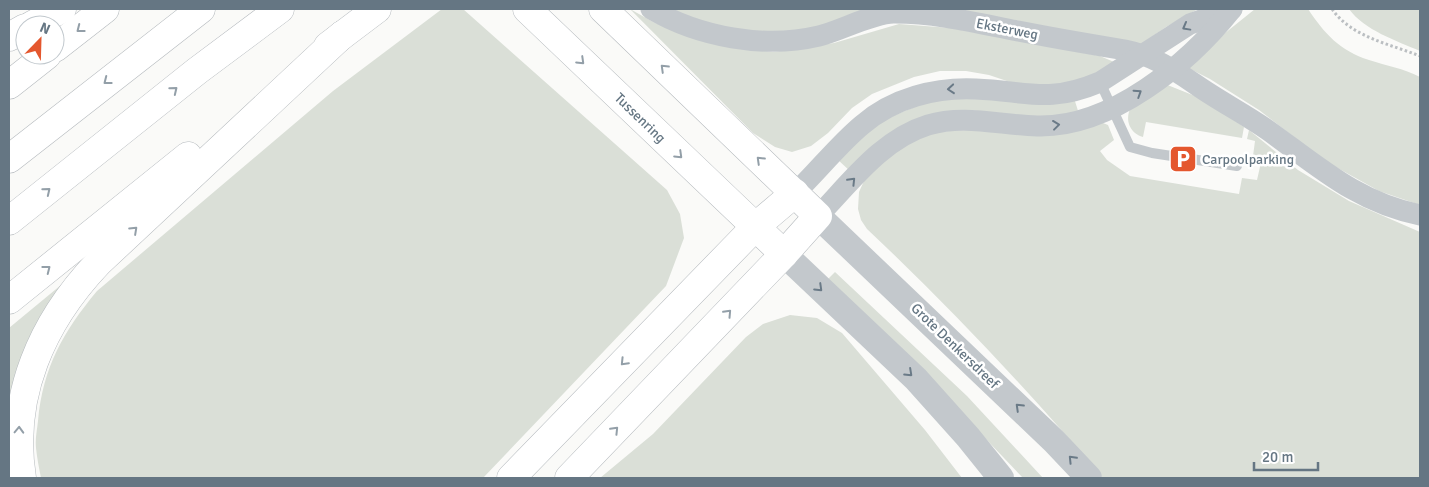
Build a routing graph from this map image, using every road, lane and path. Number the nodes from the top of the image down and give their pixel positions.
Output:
1 (62, 9) edge
2 (105, 9) edge
3 (202, 9) edge
4 (280, 9) edge
5 (376, 9) edge
6 (527, 9) edge
7 (602, 9) edge
8 (650, 9) edge
9 (1232, 9) edge
10 (1332, 9) edge
11 (51, 15) edge
12 (342, 35) junction
13 (65, 40) edge
14 (1420, 56) edge
15 (1136, 58) junction
16 (34, 65) edge
17 (1168, 71) junction
18 (1100, 82) junction
19 (9, 85) edge
20 (1112, 109) junction
21 (9, 159) edge
22 (1238, 166) dead end
23 (795, 193) junction
24 (1420, 215) edge
25 (818, 216) junction
26 (9, 221) edge
27 (755, 227) junction
28 (784, 254) junction
29 (9, 300) edge
30 (22, 478) edge
31 (511, 478) edge
32 (569, 478) edge
33 (1001, 478) edge
34 (1089, 478) edge

1 - 11 highway
2 -> 13 highway
3 -> 21 highway
26 -> 4 highway
5 - 12 highway
6 -> 27 highway, Tussenring
23 -> 7 highway
8 - 15 street, Eksterweg
9 -> 15 street
9 - 17 street
10 - 14 path
29 -> 12 highway
30 -> 12 highway
15 - 17 street, Eksterweg
15 - 18 street
16 - 19 highway
20 -> 17 street
17 - 24 street, Eksterweg
18 - 20 lane
18 -> 23 street
20 - 22 lane
25 -> 20 street
23 - 25 highway
23 - 27 highway
25 - 28 highway
34 -> 25 street, Grote Denkersdreef
27 - 28 highway, Tussenring
27 -> 31 highway
32 -> 28 highway
28 -> 33 street

